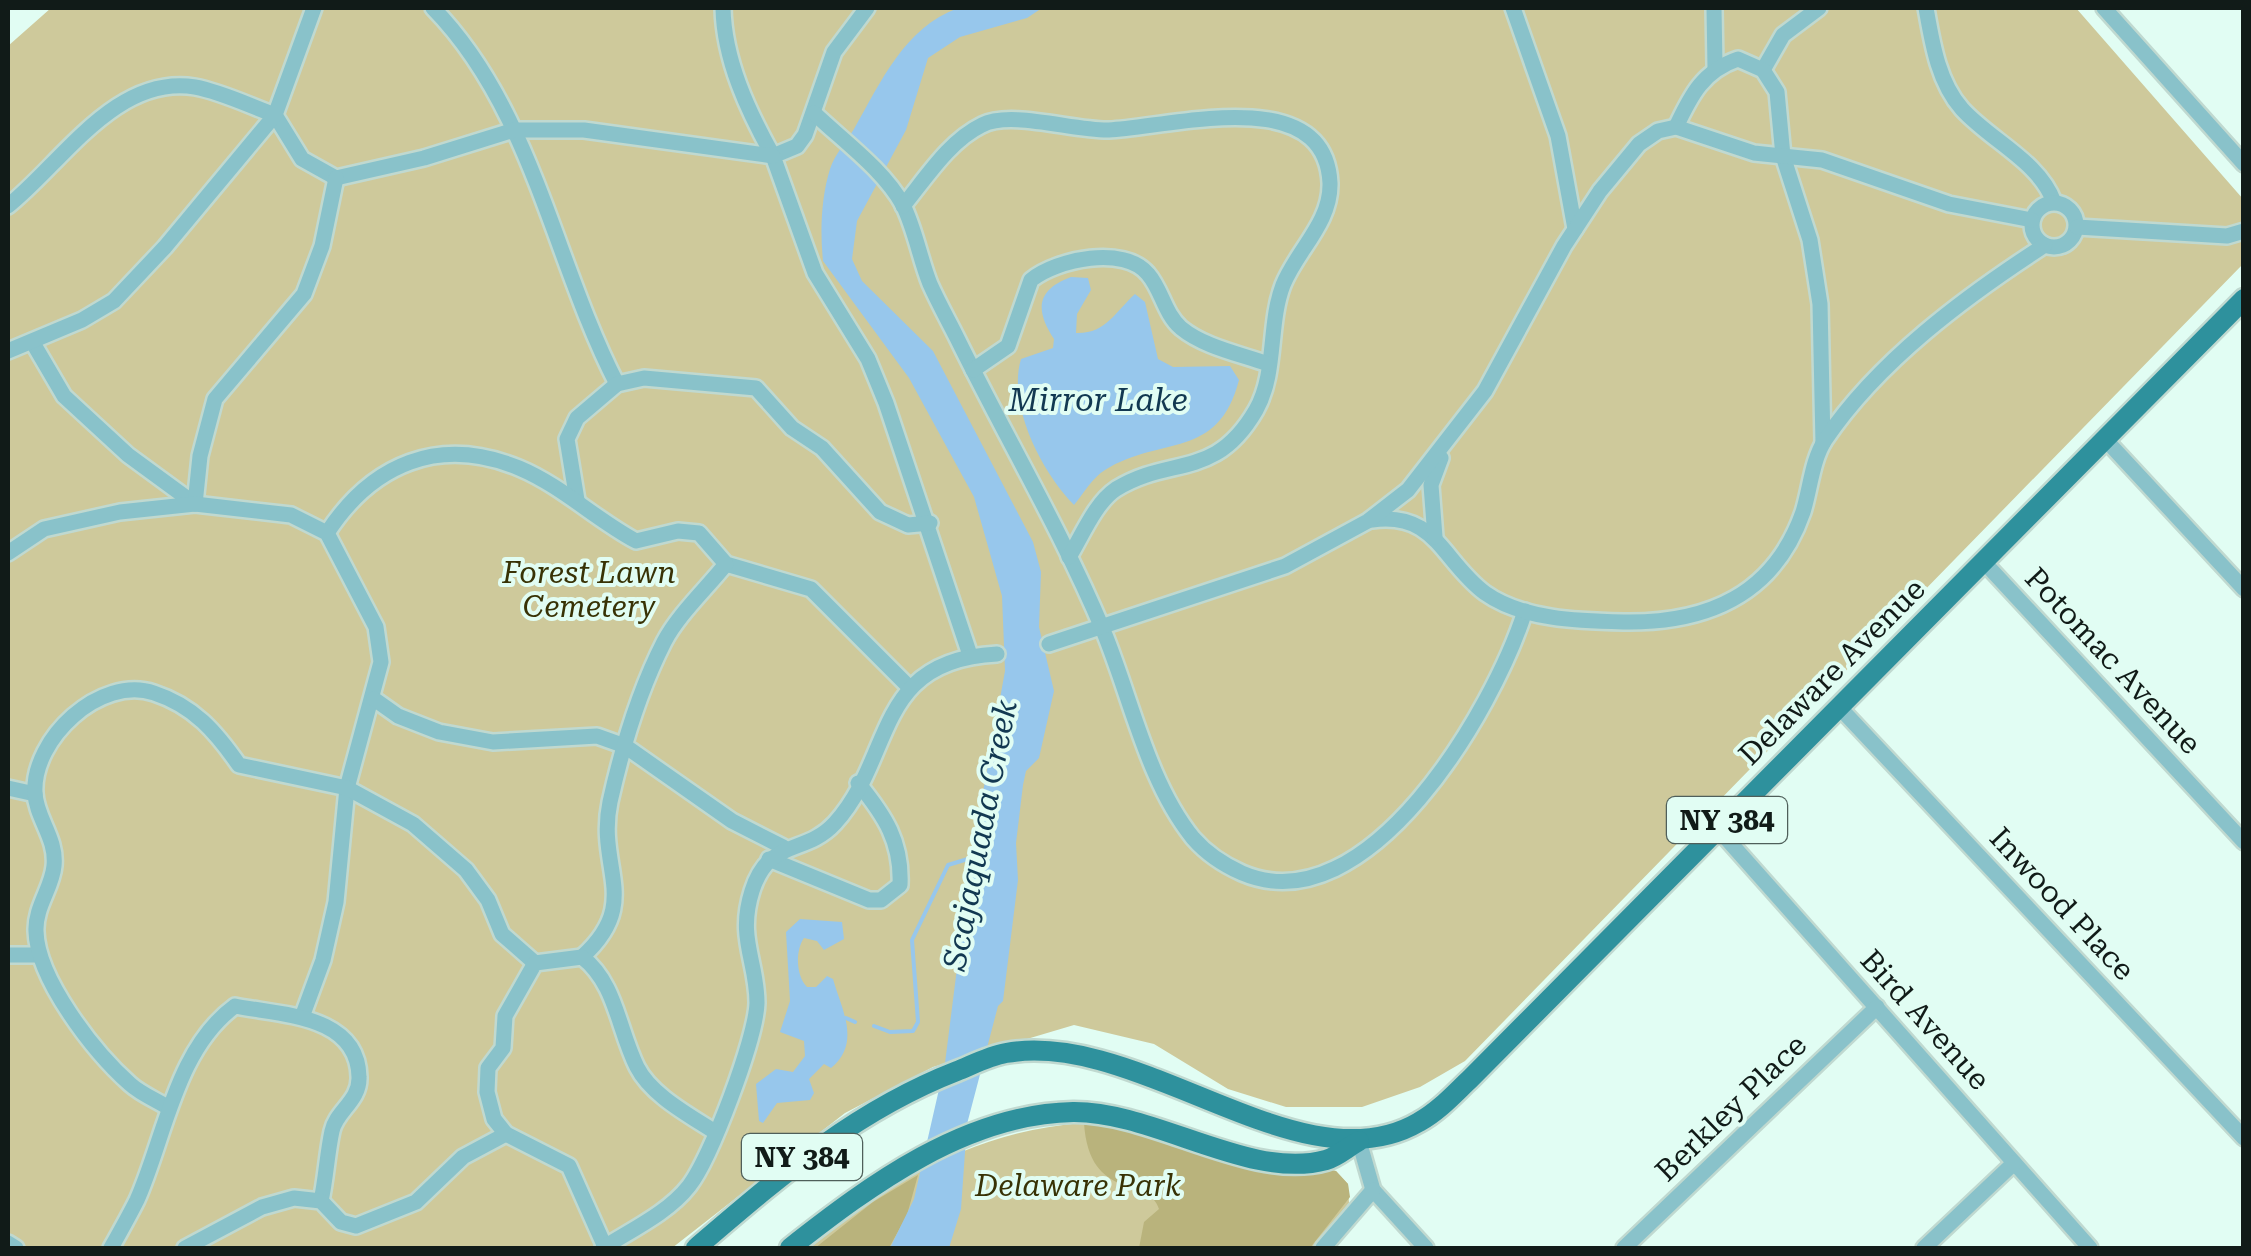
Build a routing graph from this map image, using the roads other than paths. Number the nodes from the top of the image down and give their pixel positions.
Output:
1 (314, 8) edge
2 (434, 8) edge
3 (723, 8) edge
4 (866, 8) edge
5 (1512, 8) edge
6 (1714, 8) edge
7 (1819, 8) edge
8 (1926, 8) edge
9 (2104, 8) edge
10 (1715, 67) junction
11 (1763, 70) junction
12 (814, 112) junction
13 (275, 115) junction
14 (1676, 127) junction
15 (514, 130) junction
16 (773, 156) junction
17 (1784, 156) junction
18 (2244, 164) edge
19 (336, 178) junction
20 (2054, 202) junction
21 (8, 206) edge
22 (903, 206) junction
23 (2032, 220) junction
24 (2076, 227) junction
25 (1575, 229) junction
26 (2244, 231) edge
27 (2227, 236) junction
28 (2045, 244) junction
29 (2244, 244) edge
30 (2244, 299) edge
31 (33, 343) junction
32 (8, 351) edge
33 (1268, 364) junction
34 (972, 370) junction
35 (617, 384) junction
36 (2104, 438) junction
37 (1823, 442) junction
38 (1447, 443) junction
39 (576, 500) junction
40 (195, 504) junction
41 (1368, 521) junction
42 (930, 523) junction
43 (328, 533) junction
44 (1434, 537) junction
45 (8, 553) edge
46 (1069, 557) junction
47 (1983, 561) junction
48 (726, 564) junction
49 (2244, 589) edge
50 (1524, 611) junction
51 (1102, 629) junction
52 (1049, 644) dead end
53 (997, 654) dead end
54 (970, 655) junction
55 (910, 688) junction
56 (374, 700) junction
57 (1840, 708) junction
58 (625, 746) junction
59 (858, 783) junction
60 (8, 788) edge
61 (348, 788) junction
62 (35, 794) junction
63 (1718, 829) junction
64 (2244, 842) edge
65 (783, 848) junction
66 (769, 859) junction
67 (8, 955) edge
68 (38, 955) junction
69 (582, 957) junction
70 (536, 963) junction
71 (1877, 1008) junction
72 (302, 1017) junction
73 (169, 1108) junction
74 (714, 1132) junction
75 (506, 1134) junction
76 (2244, 1138) edge
77 (1358, 1141) junction
78 (2014, 1163) junction
79 (1374, 1190) junction
80 (322, 1202) junction
81 (8, 1243) edge
82 (16, 1248) edge
83 (111, 1248) edge
84 (185, 1248) edge
85 (604, 1248) edge
86 (696, 1248) edge
87 (790, 1248) edge
88 (1323, 1248) edge
89 (1426, 1248) edge
90 (1624, 1248) edge
91 (1924, 1248) edge
92 (2090, 1248) edge

1 - 13 street
2 - 15 street
3 - 16 street
4 - 12 street
5 - 25 street
6 - 10 street
7 - 11 street
8 - 20 street
9 - 18 street
10 - 11 street
10 - 14 street
11 - 17 street
12 - 16 street
12 - 22 street
13 - 19 street
13 - 21 street
13 - 31 street
14 - 17 street
14 - 25 street
15 - 16 street
15 - 19 street
15 - 35 street
16 - 42 street
17 - 23 street
17 - 37 street
19 - 40 street
20 - 23 street
20 - 24 street
22 - 33 street
22 - 34 street
23 - 28 street
24 - 27 street
24 - 28 street
25 - 38 street
26 - 27 street
27 - 29 street
28 - 37 street
30 - 36 main road, Delaware Avenue / NY 384
31 - 32 street
31 - 40 street
33 - 34 street
33 - 46 street
34 - 46 street
35 - 39 street
35 - 42 street
36 - 47 main road, Delaware Avenue / NY 384
36 - 49 street
37 - 50 street
38 - 41 street
38 - 44 street
39 - 43 street
39 - 48 street
40 - 43 street
40 - 45 street
41 - 44 street
41 - 51 street
42 - 54 street
43 - 56 street
44 - 50 street
46 - 51 street
47 - 57 main road, Delaware Avenue / NY 384
47 - 64 street, Potomac Avenue
48 - 55 street
48 - 58 street
50 - 51 street
51 - 52 street
53 - 54 street
54 - 55 street
55 - 59 street
56 - 58 street
56 - 61 street
57 - 63 main road, Delaware Avenue / NY 384
57 - 76 street, Inwood Place
58 - 65 street
58 - 69 street
59 - 65 street
59 - 66 street
60 - 62 street
61 - 62 street
61 - 70 street
61 - 72 street
62 - 68 street
63 - 71 street, Bird Avenue
63 - 77 main road, Delaware Avenue / NY 384
65 - 66 street
66 - 74 street
67 - 68 street
68 - 73 street
69 - 70 street
69 - 74 street
70 - 75 street
71 - 78 street, Bird Avenue
71 - 90 street, Berkley Place
72 - 73 street
72 - 80 street
73 - 83 street
74 - 85 street
75 - 80 street
75 - 85 street
77 - 79 street
77 - 86 main road, Delaware Avenue / NY 384
77 - 87 main road, Delaware Avenue / NY 384
78 - 91 street
78 - 92 street, Bird Avenue
79 - 88 street
79 - 89 street
80 - 84 street
81 - 82 street

